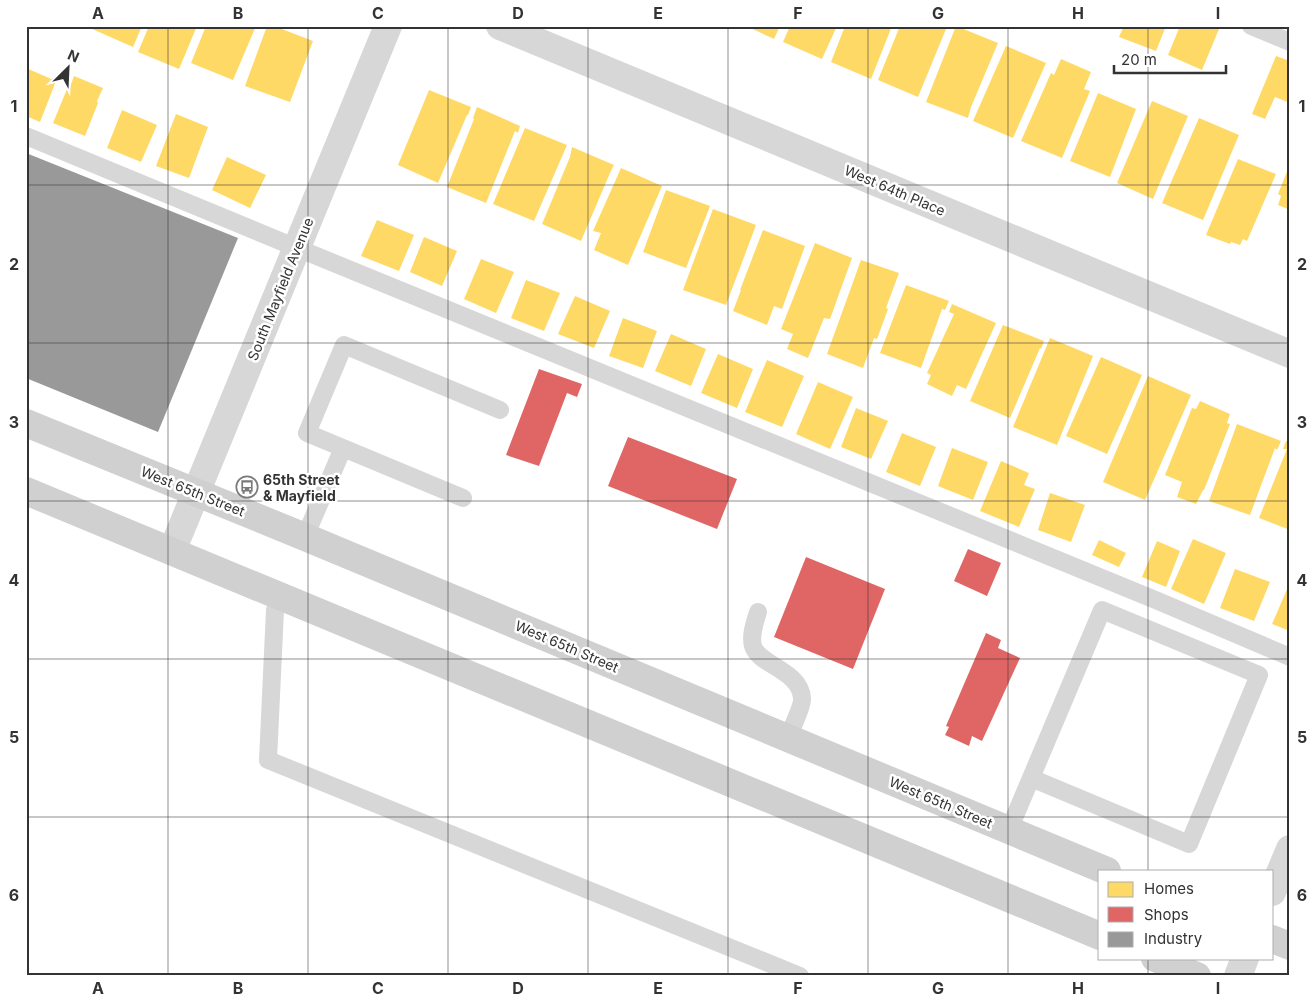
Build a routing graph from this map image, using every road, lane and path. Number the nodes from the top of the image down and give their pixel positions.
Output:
1 (388, 26) edge
2 (500, 26) edge
3 (1251, 26) edge
4 (1290, 42) edge
5 (26, 136) edge
6 (297, 248) junction
7 (1290, 354) edge
8 (500, 410) dead end
9 (26, 423) edge
10 (343, 448) junction
11 (26, 491) edge
12 (196, 493) junction
13 (463, 498) dead end
14 (305, 537) junction
15 (172, 551) junction
16 (279, 595) junction
17 (1158, 601) junction
18 (758, 612) dead end
19 (1147, 628) junction
20 (1290, 657) edge
21 (788, 738) junction
22 (1031, 778) junction
23 (1009, 830) junction
24 (1290, 849) edge
25 (1105, 870) edge
26 (1274, 887) edge
27 (1098, 935) edge
28 (1274, 940) edge
29 (1290, 946) edge
30 (1160, 960) edge
31 (1244, 960) edge
32 (800, 976) edge
33 (1197, 976) edge
34 (1238, 976) edge

1 - 6 street, South Mayfield Avenue
2 - 7 street, West 64th Place
3 - 4 lane
5 - 6 lane
6 - 12 street, South Mayfield Avenue
6 - 17 lane
8 - 10 lane
9 - 12 street, West 65th Street
10 - 13 lane
10 - 14 lane
11 - 15 street
12 - 14 street, West 65th Street
12 - 15 street, South Mayfield Avenue
14 - 21 street, West 65th Street
15 - 16 street
16 - 27 street
16 - 32 lane
17 - 19 lane
17 - 20 lane
18 - 21 lane
19 - 22 lane
19 - 22 lane
21 - 23 street, West 65th Street
22 - 23 lane
23 - 25 street, West 65th Street
24 - 26 street
28 - 29 street
30 - 33 street
31 - 34 street

